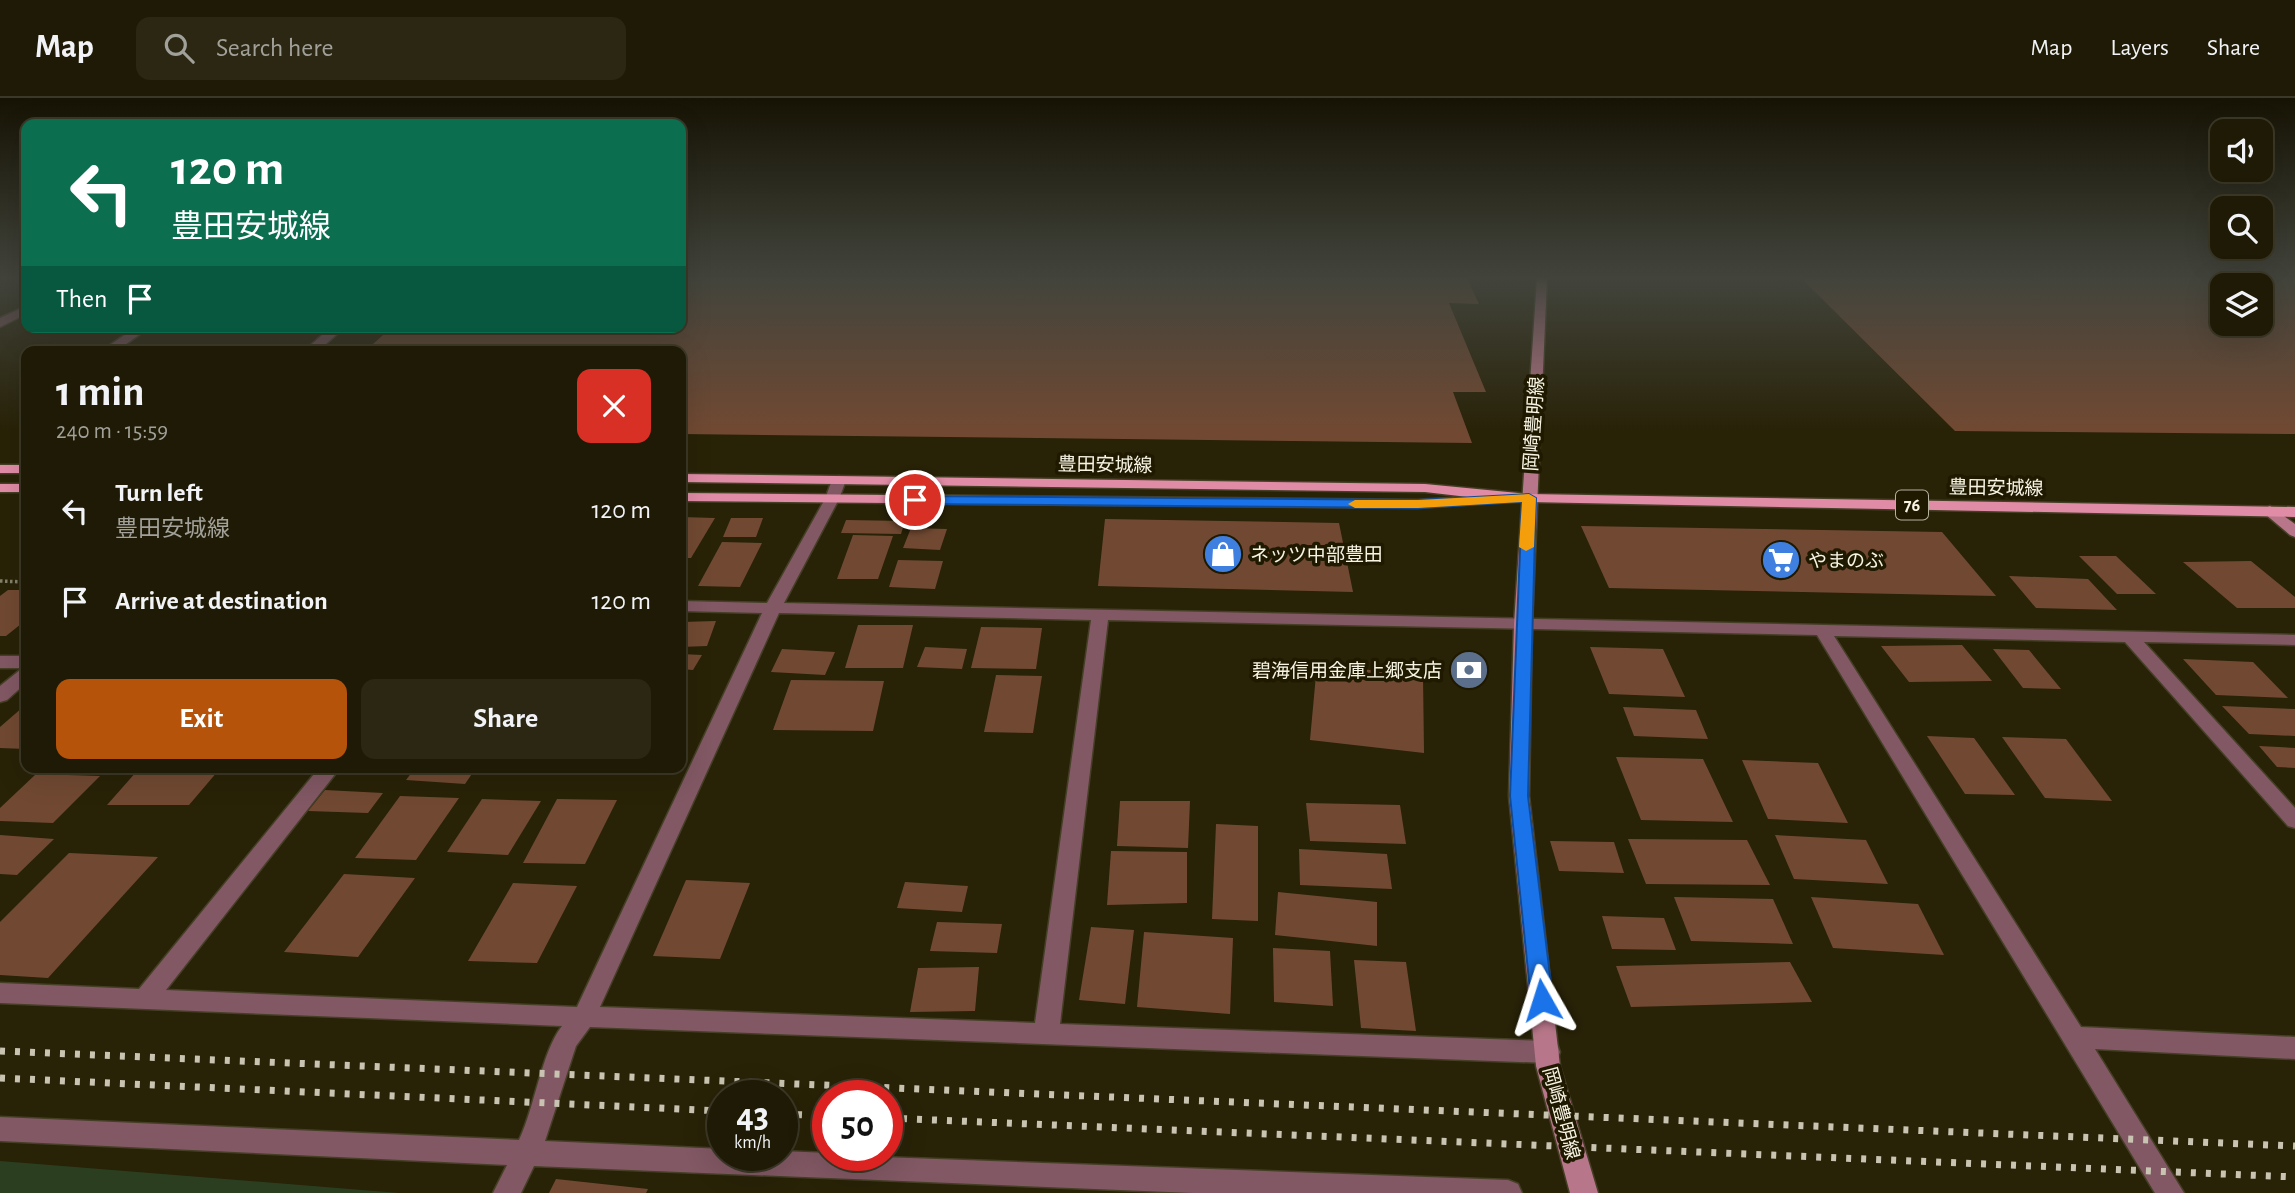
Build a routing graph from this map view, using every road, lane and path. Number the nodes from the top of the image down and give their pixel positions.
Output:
1 (1539, 329) edge
2 (135, 333) edge
3 (332, 333) edge
4 (115, 346) edge
5 (316, 346) edge
6 (0, 469) edge
7 (21, 469) edge
8 (686, 478) edge
9 (839, 480) junction
10 (0, 488) edge
11 (21, 488) edge
12 (686, 497) edge
13 (1529, 498) junction
14 (832, 499) junction
15 (2270, 511) junction
16 (2295, 512) edge
17 (2295, 532) edge
18 (0, 581) edge
19 (21, 582) edge
20 (686, 606) edge
21 (773, 607) junction
22 (1100, 615) junction
23 (1523, 624) junction
24 (1822, 630) junction
25 (2130, 636) junction
26 (2295, 640) edge
27 (0, 662) edge
28 (21, 662) edge
29 (21, 678) edge
30 (0, 696) edge
31 (326, 773) edge
32 (2295, 821) edge
33 (0, 993) edge
34 (145, 999) junction
35 (584, 1017) junction
36 (1046, 1035) junction
37 (2074, 1037) junction
38 (2295, 1048) edge
39 (1548, 1052) junction
40 (0, 1129) edge
41 (525, 1153) junction
42 (507, 1193) edge
43 (1508, 1193) edge
44 (1584, 1193) edge
45 (2170, 1193) edge

1 - 13 main road, 岡崎豊明線
2 - 4 street
3 - 5 street
6 - 7 main road
8 - 9 main road, 豊田安城線 / 76
9 - 13 main road, 豊田安城線 / 76
9 - 14 street
10 - 11 main road
12 - 14 main road, 豊田安城線 / 76
13 - 14 main road, 豊田安城線 / 76
13 - 15 main road, 豊田安城線 / 76
13 - 23 main road, 岡崎豊明線
14 - 21 street
15 - 16 main road, 豊田安城線 / 76
15 - 17 main road
18 - 19 path
20 - 21 street
21 - 22 street
21 - 35 street
22 - 23 street
22 - 36 street
23 - 24 street
23 - 39 main road, 岡崎豊明線
24 - 25 street
24 - 37 street
25 - 26 street
25 - 32 street
27 - 28 street
29 - 30 street
31 - 34 street
33 - 34 street
34 - 35 street
35 - 36 street
35 - 41 street
36 - 39 street
37 - 38 street
37 - 45 street
39 - 44 main road, 岡崎豊明線
40 - 41 street
41 - 42 street
41 - 43 street

